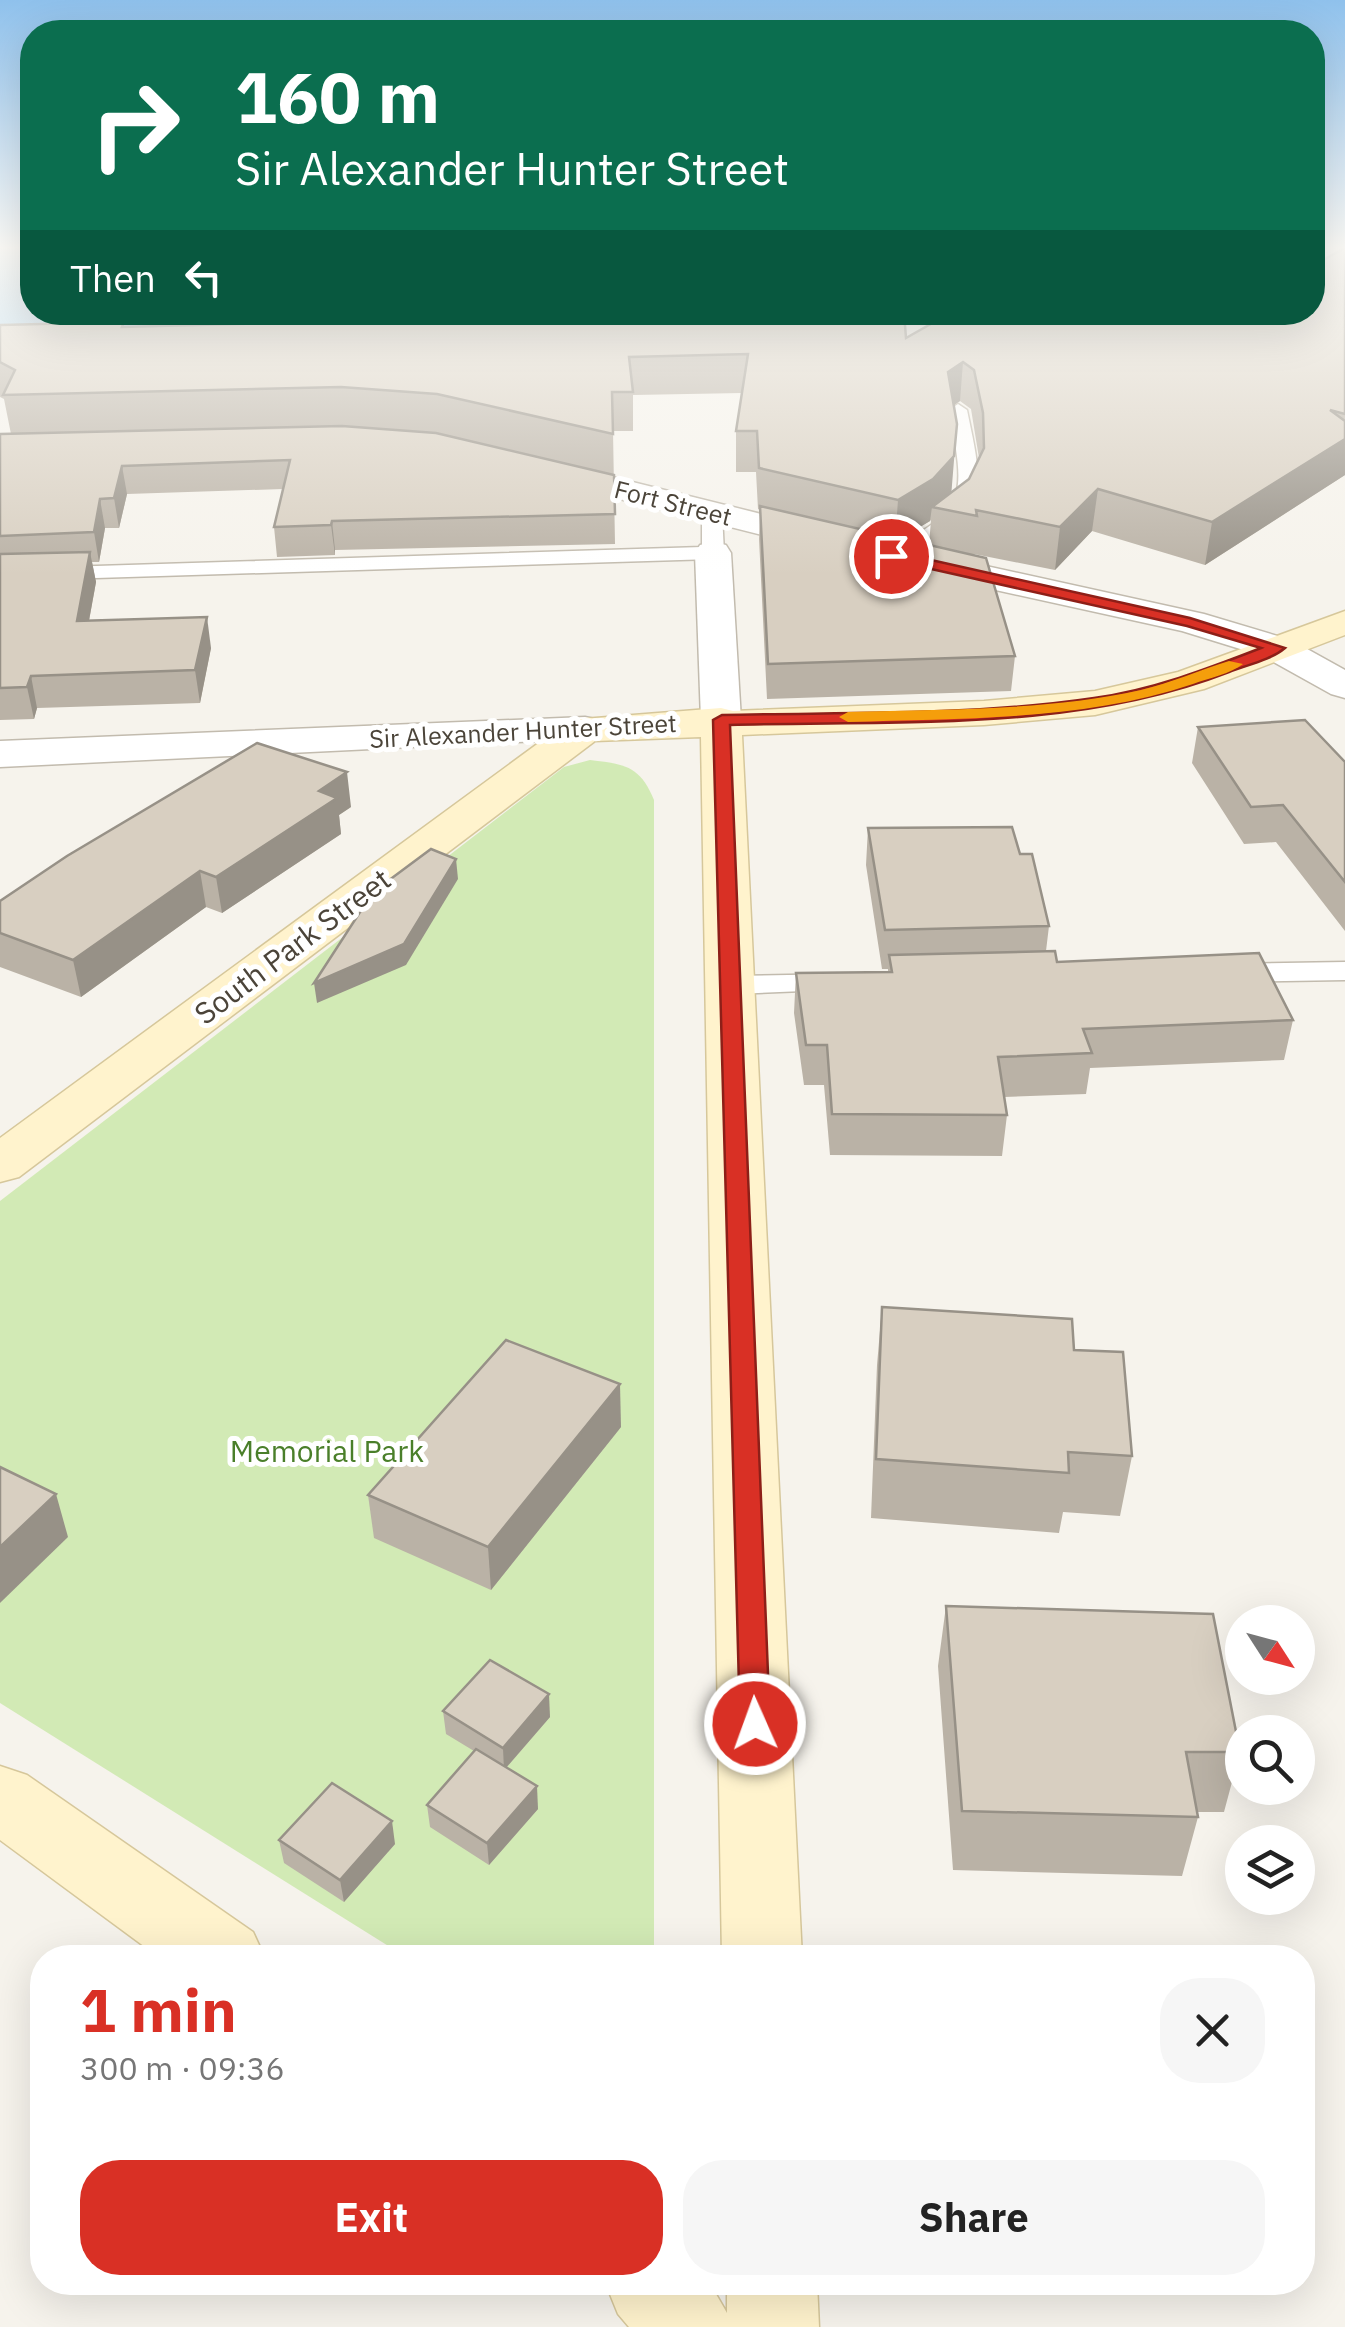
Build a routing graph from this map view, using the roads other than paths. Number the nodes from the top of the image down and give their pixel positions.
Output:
1 (958, 410) edge
2 (520, 464) edge
3 (712, 513) junction
4 (713, 552) junction
5 (891, 556) junction
6 (0, 575) edge
7 (1345, 622) edge
8 (1277, 648) junction
9 (1345, 686) edge
10 (722, 720) junction
11 (585, 729) junction
12 (0, 754) edge
13 (1345, 970) edge
14 (1187, 974) edge
15 (871, 982) edge
16 (733, 985) junction
17 (0, 1165) edge
18 (0, 1798) edge
19 (207, 1945) edge
20 (762, 1945) edge
21 (661, 2295) edge
22 (772, 2295) edge
23 (688, 2327) edge
24 (773, 2327) edge

1 - 5 lane
2 - 3 street, Fort Street
3 - 4 lane
3 - 5 street, Fort Street
4 - 6 lane
4 - 10 street
5 - 8 street, Fort Street
7 - 8 main road, Sir Alexander Hunter Street
8 - 9 street, Fort Street
8 - 10 main road, Sir Alexander Hunter Street
10 - 11 main road, Sir Alexander Hunter Street
10 - 16 main road
11 - 12 street, Sir Alexander Hunter Street
11 - 17 main road, South Park Street
13 - 14 lane
15 - 16 lane
16 - 20 main road
18 - 19 main road
21 - 23 main road
22 - 24 main road

